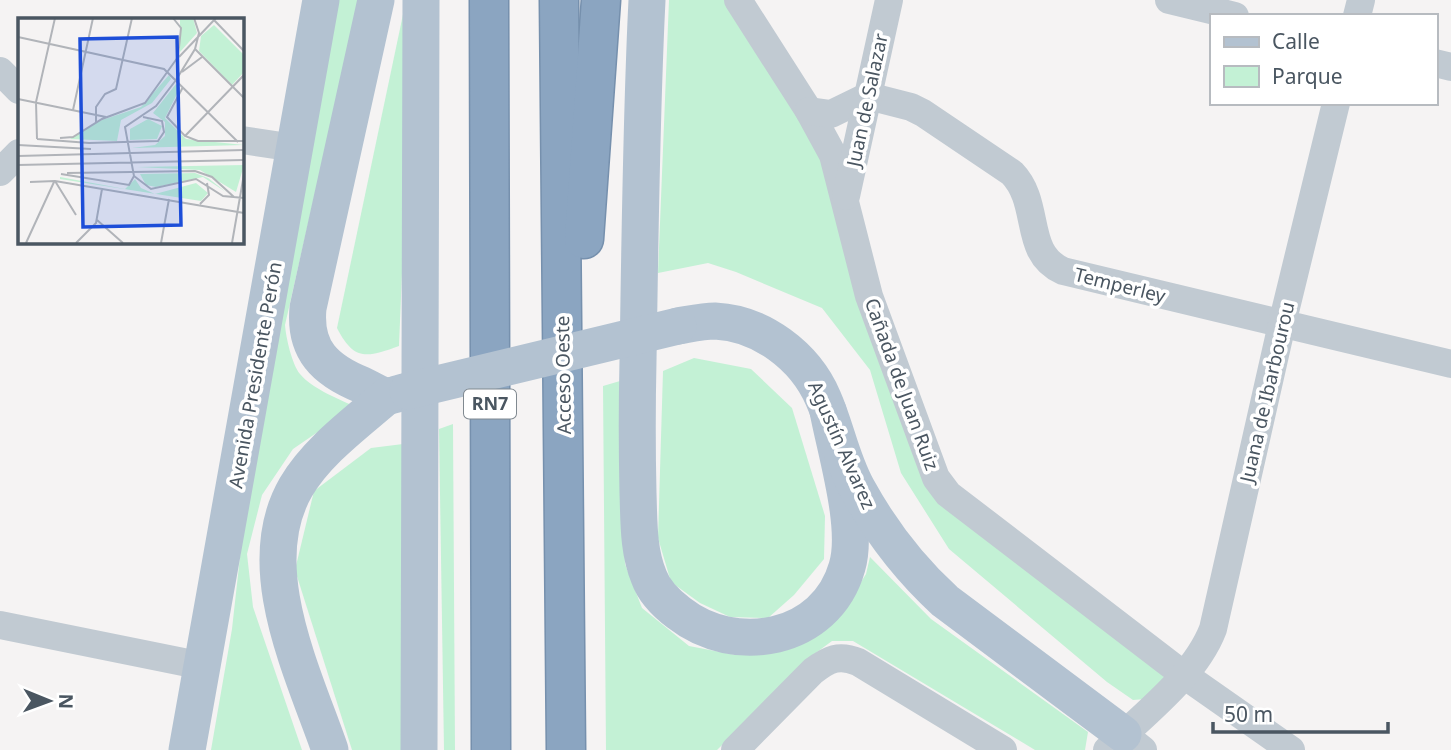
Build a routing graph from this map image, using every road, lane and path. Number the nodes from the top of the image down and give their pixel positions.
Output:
1 (321, 0) edge
2 (376, 0) edge
3 (421, 0) edge
4 (483, 0) edge
5 (489, 0) edge
6 (559, 0) edge
7 (601, 0) edge
8 (647, 0) edge
9 (738, 0) edge
10 (889, 0) edge
11 (1169, 0) edge
12 (1227, 14) edge
13 (489, 58) junction
14 (0, 71) edge
15 (18, 89) edge
16 (868, 96) junction
17 (1336, 105) edge
18 (808, 111) junction
19 (243, 140) edge
20 (295, 149) junction
21 (18, 154) edge
22 (0, 172) edge
23 (845, 199) junction
24 (1282, 324) junction
25 (1451, 364) edge
26 (397, 393) junction
27 (828, 411) junction
28 (564, 471) junction
29 (0, 625) edge
30 (203, 666) junction
31 (1184, 675) junction
32 (1124, 745) edge
33 (187, 750) edge
34 (330, 750) edge
35 (419, 750) edge
36 (491, 750) edge
37 (566, 750) edge
38 (735, 750) edge
39 (1003, 750) edge
40 (1290, 750) edge

1 - 20 main road, Avenida Presidente Perón
2 - 26 main road
3 - 35 main road
4 - 13 highway
5 - 13 highway, RN7
6 - 28 highway, Acceso Oeste
7 - 28 highway
8 - 27 main road
9 - 18 street, Cañada de Juan Ruiz
10 - 16 street, Juan de Salazar
11 - 12 street
13 - 36 highway, RN7
14 - 15 street
16 - 18 street
16 - 23 street, Juan de Salazar
16 - 24 street, Temperley
17 - 24 street, Juana de Ibarbourou
18 - 23 street, Cañada de Juan Ruiz
19 - 20 street
20 - 30 main road, Avenida Presidente Perón
21 - 22 street
23 - 31 street, Cañada de Juan Ruiz
24 - 25 street, Temperley
24 - 31 street, Juana de Ibarbourou
26 - 27 main road, Agustín Alvarez, bridge
26 - 34 main road
27 - 32 main road, Agustín Alvarez
28 - 37 highway, Acceso Oeste
29 - 30 street
30 - 33 main road, Avenida Presidente Perón
31 - 32 street, Juana de Ibarbourou
31 - 40 street, Cañada de Juan Ruiz
38 - 39 street

